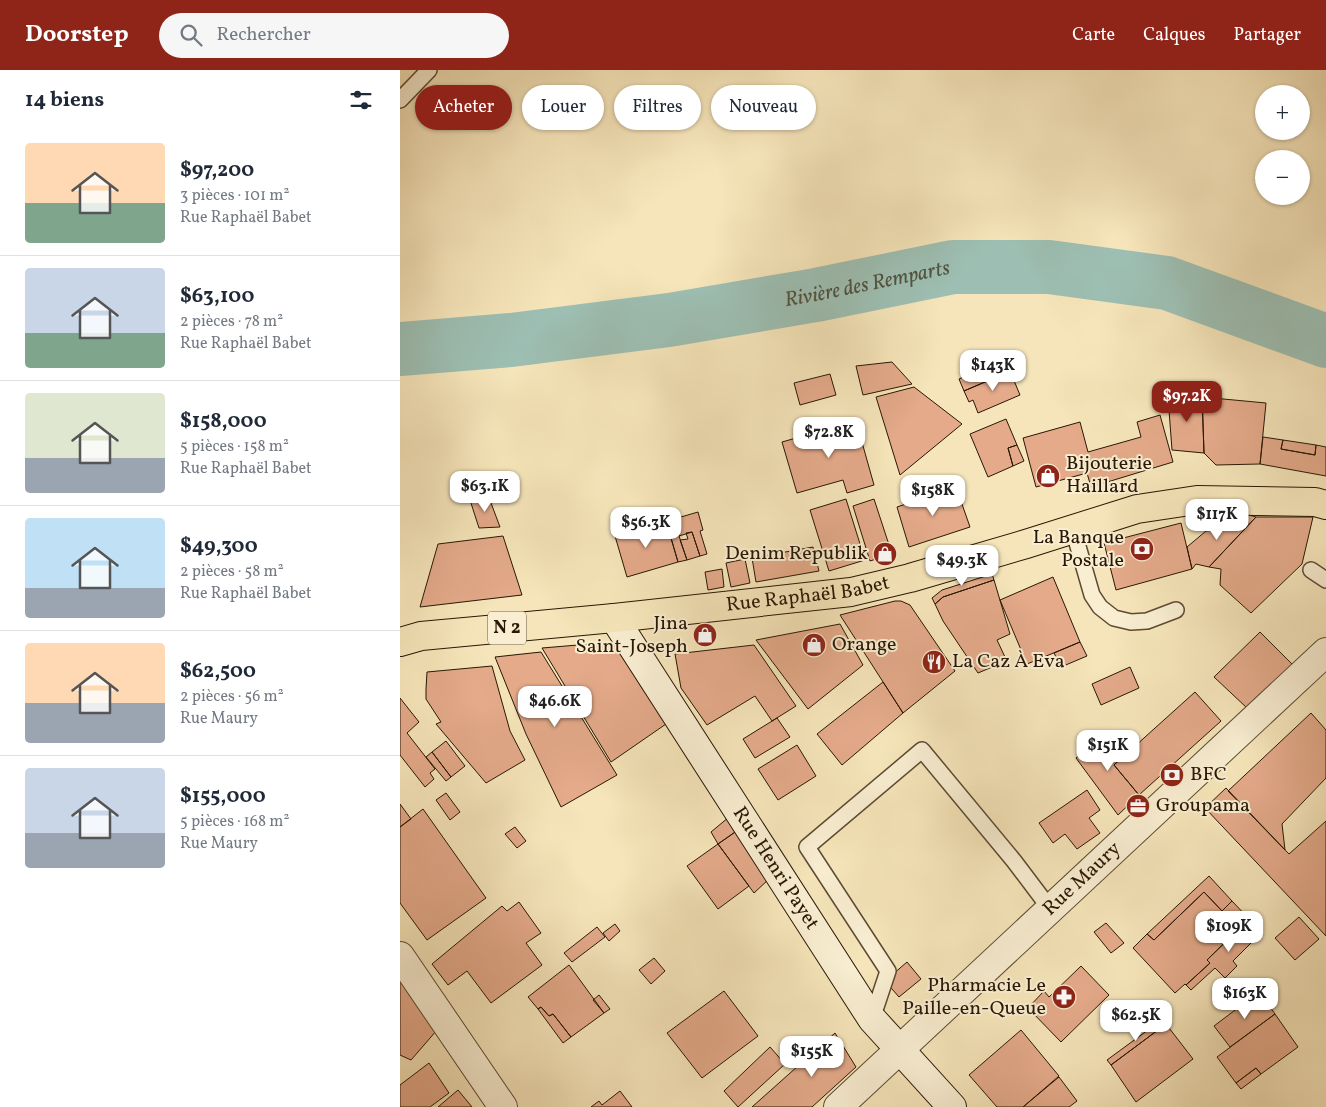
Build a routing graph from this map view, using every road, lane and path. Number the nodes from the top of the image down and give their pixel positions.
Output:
1 (429, 70) edge
2 (400, 100) edge
3 (1326, 505) edge
4 (1073, 530) junction
5 (1311, 570) dead end
6 (1326, 580) edge
7 (1176, 610) dead end
8 (614, 618) junction
9 (400, 642) edge
10 (1326, 652) edge
11 (1051, 910) junction
12 (400, 956) edge
13 (872, 1019) junction
14 (901, 1050) junction
15 (502, 1107) edge
16 (838, 1107) edge
17 (952, 1107) edge

1 - 2 lane
3 - 4 main road, Rue Raphaël Babet / N 2
4 - 7 lane
4 - 8 main road, Rue Raphaël Babet / N 2
5 - 6 lane
8 - 9 main road, Rue Raphaël Babet / N 2
8 - 13 street, Rue Henri Payet
10 - 11 street, Rue Maury
11 - 13 lane
11 - 14 street, Rue Maury
12 - 15 street
13 - 14 street, Rue Henri Payet
14 - 16 street, Rue Maury
14 - 17 street, Rue Henri Payet

